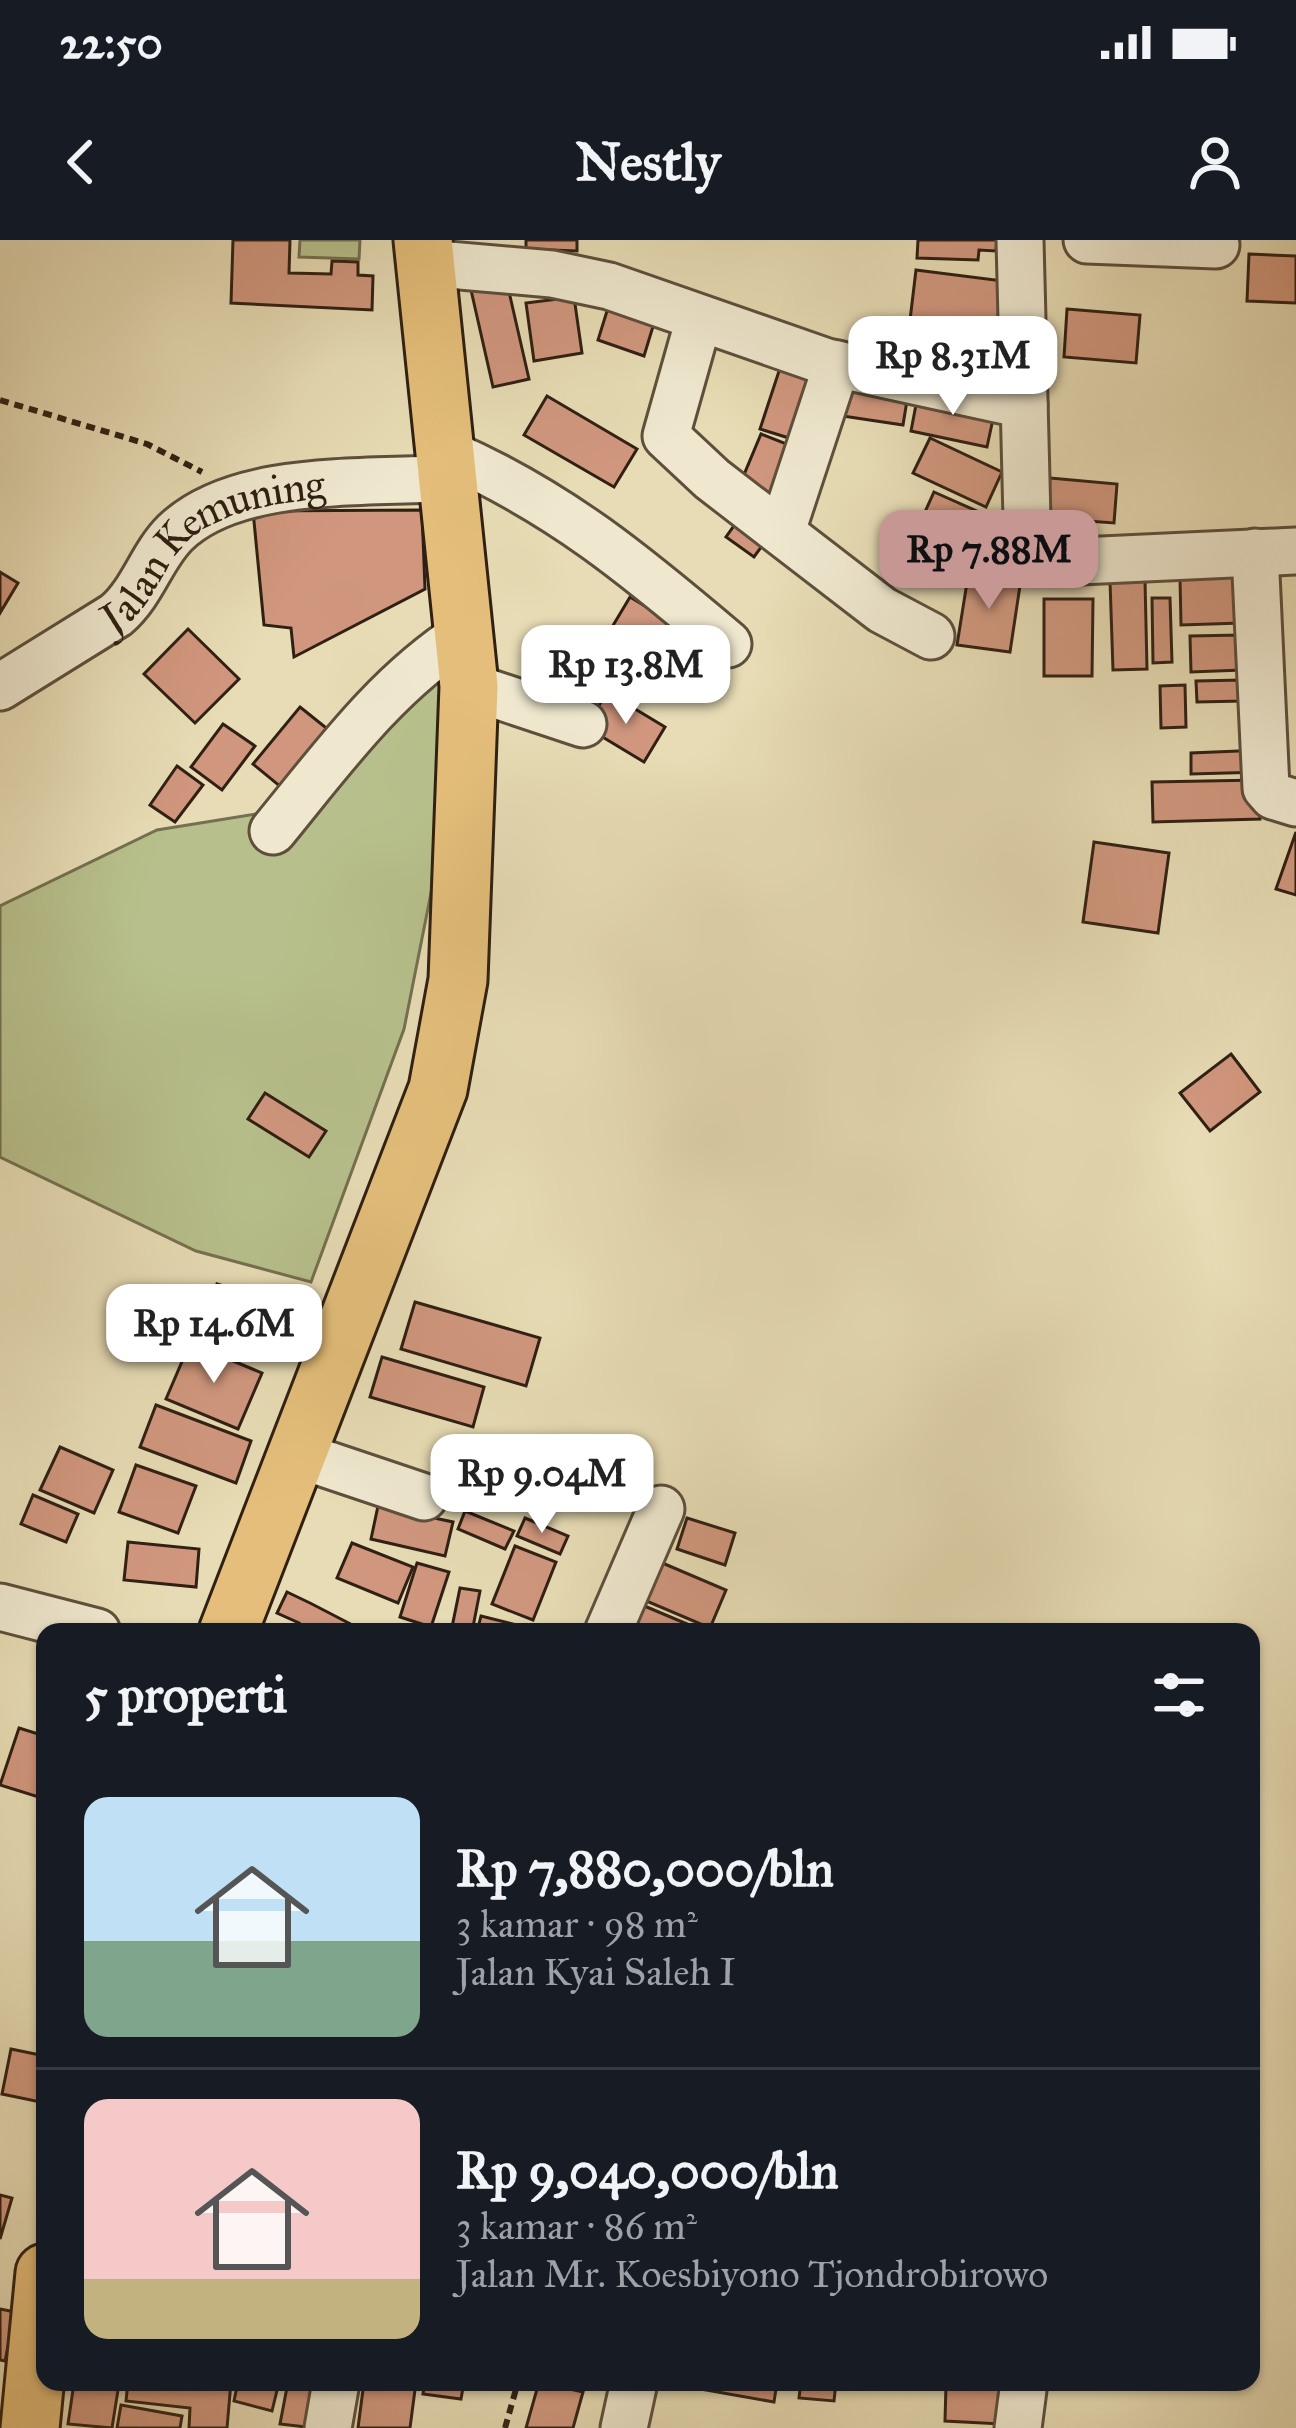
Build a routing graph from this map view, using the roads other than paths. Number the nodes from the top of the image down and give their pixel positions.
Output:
1 (1020, 240) edge
2 (1087, 240) edge
3 (1216, 244) dead end
4 (425, 252) edge
5 (699, 319) junction
6 (837, 364) junction
7 (1024, 405) junction
8 (449, 465) junction
9 (782, 531) junction
10 (1276, 552) edge
11 (931, 636) dead end
12 (728, 644) dead end
13 (466, 660) junction
14 (0, 687) edge
15 (583, 724) dead end
16 (1296, 803) edge
17 (273, 830) dead end
18 (296, 1454) junction
19 (424, 1497) dead end
20 (661, 1509) dead end
21 (0, 1607) edge
22 (62, 1623) edge
23 (231, 1623) edge
24 (612, 1623) edge
25 (36, 2366) edge
26 (334, 2391) edge
27 (632, 2391) edge
28 (1023, 2391) edge
29 (30, 2428) edge
30 (328, 2428) edge
31 (623, 2428) edge
32 (1018, 2428) edge

1 - 7 street
2 - 3 street
4 - 5 street
4 - 8 main road
5 - 6 street
5 - 9 street
6 - 7 street
6 - 9 street
7 - 10 street
8 - 12 street
8 - 13 main road
8 - 14 street, Jalan Kemuning
9 - 11 street
10 - 16 street
13 - 15 street
13 - 17 street
13 - 18 main road
18 - 19 street
18 - 23 main road
20 - 24 street
21 - 22 street
25 - 29 main road
26 - 30 street
27 - 31 street
28 - 32 street

